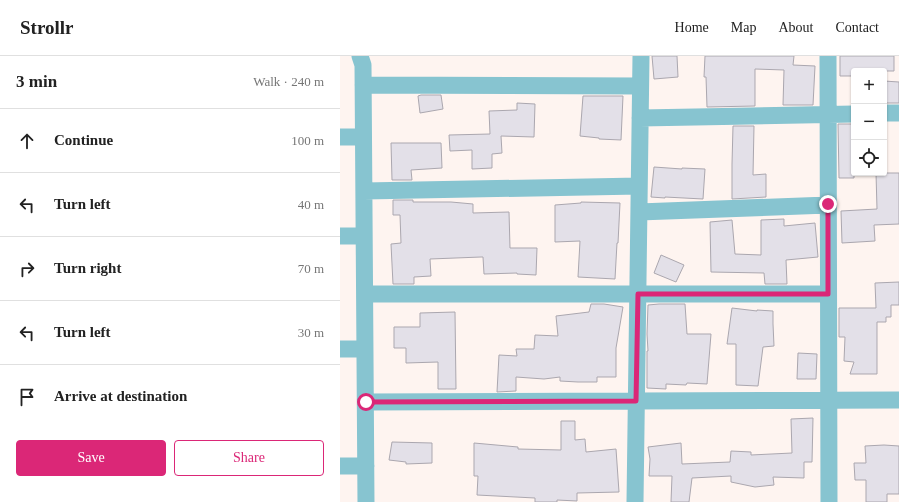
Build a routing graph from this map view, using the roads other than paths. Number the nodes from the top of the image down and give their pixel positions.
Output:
1 (641, 56) edge
2 (828, 56) edge
3 (363, 59) edge
4 (363, 85) junction
5 (640, 86) junction
6 (887, 113) edge
7 (899, 113) edge
8 (828, 114) junction
9 (851, 114) edge
10 (640, 118) junction
11 (340, 137) edge
12 (363, 137) junction
13 (639, 186) junction
14 (364, 191) junction
15 (828, 204) junction
16 (639, 212) junction
17 (340, 236) edge
18 (364, 236) junction
19 (364, 294) junction
20 (638, 294) junction
21 (828, 294) junction
22 (340, 349) edge
23 (365, 349) junction
24 (828, 400) junction
25 (899, 400) edge
26 (636, 401) junction
27 (366, 402) junction
28 (340, 466) edge
29 (366, 466) junction
30 (366, 502) edge
31 (635, 502) edge
32 (829, 502) edge

1 - 5 street
2 - 8 street
3 - 4 street
4 - 5 street
4 - 12 street
5 - 10 street
6 - 7 street
8 - 9 street
8 - 10 street
8 - 15 street
10 - 13 street
11 - 12 street
12 - 14 street
13 - 14 street
13 - 16 street
14 - 18 street
15 - 16 street
15 - 21 street
16 - 20 street
17 - 18 street
18 - 19 street
19 - 20 street
19 - 23 street
20 - 21 street
20 - 26 street
21 - 24 street
22 - 23 street
23 - 27 street
24 - 25 street
24 - 26 street
24 - 32 street
26 - 27 street
26 - 31 street
27 - 29 street
28 - 29 street
29 - 30 street

